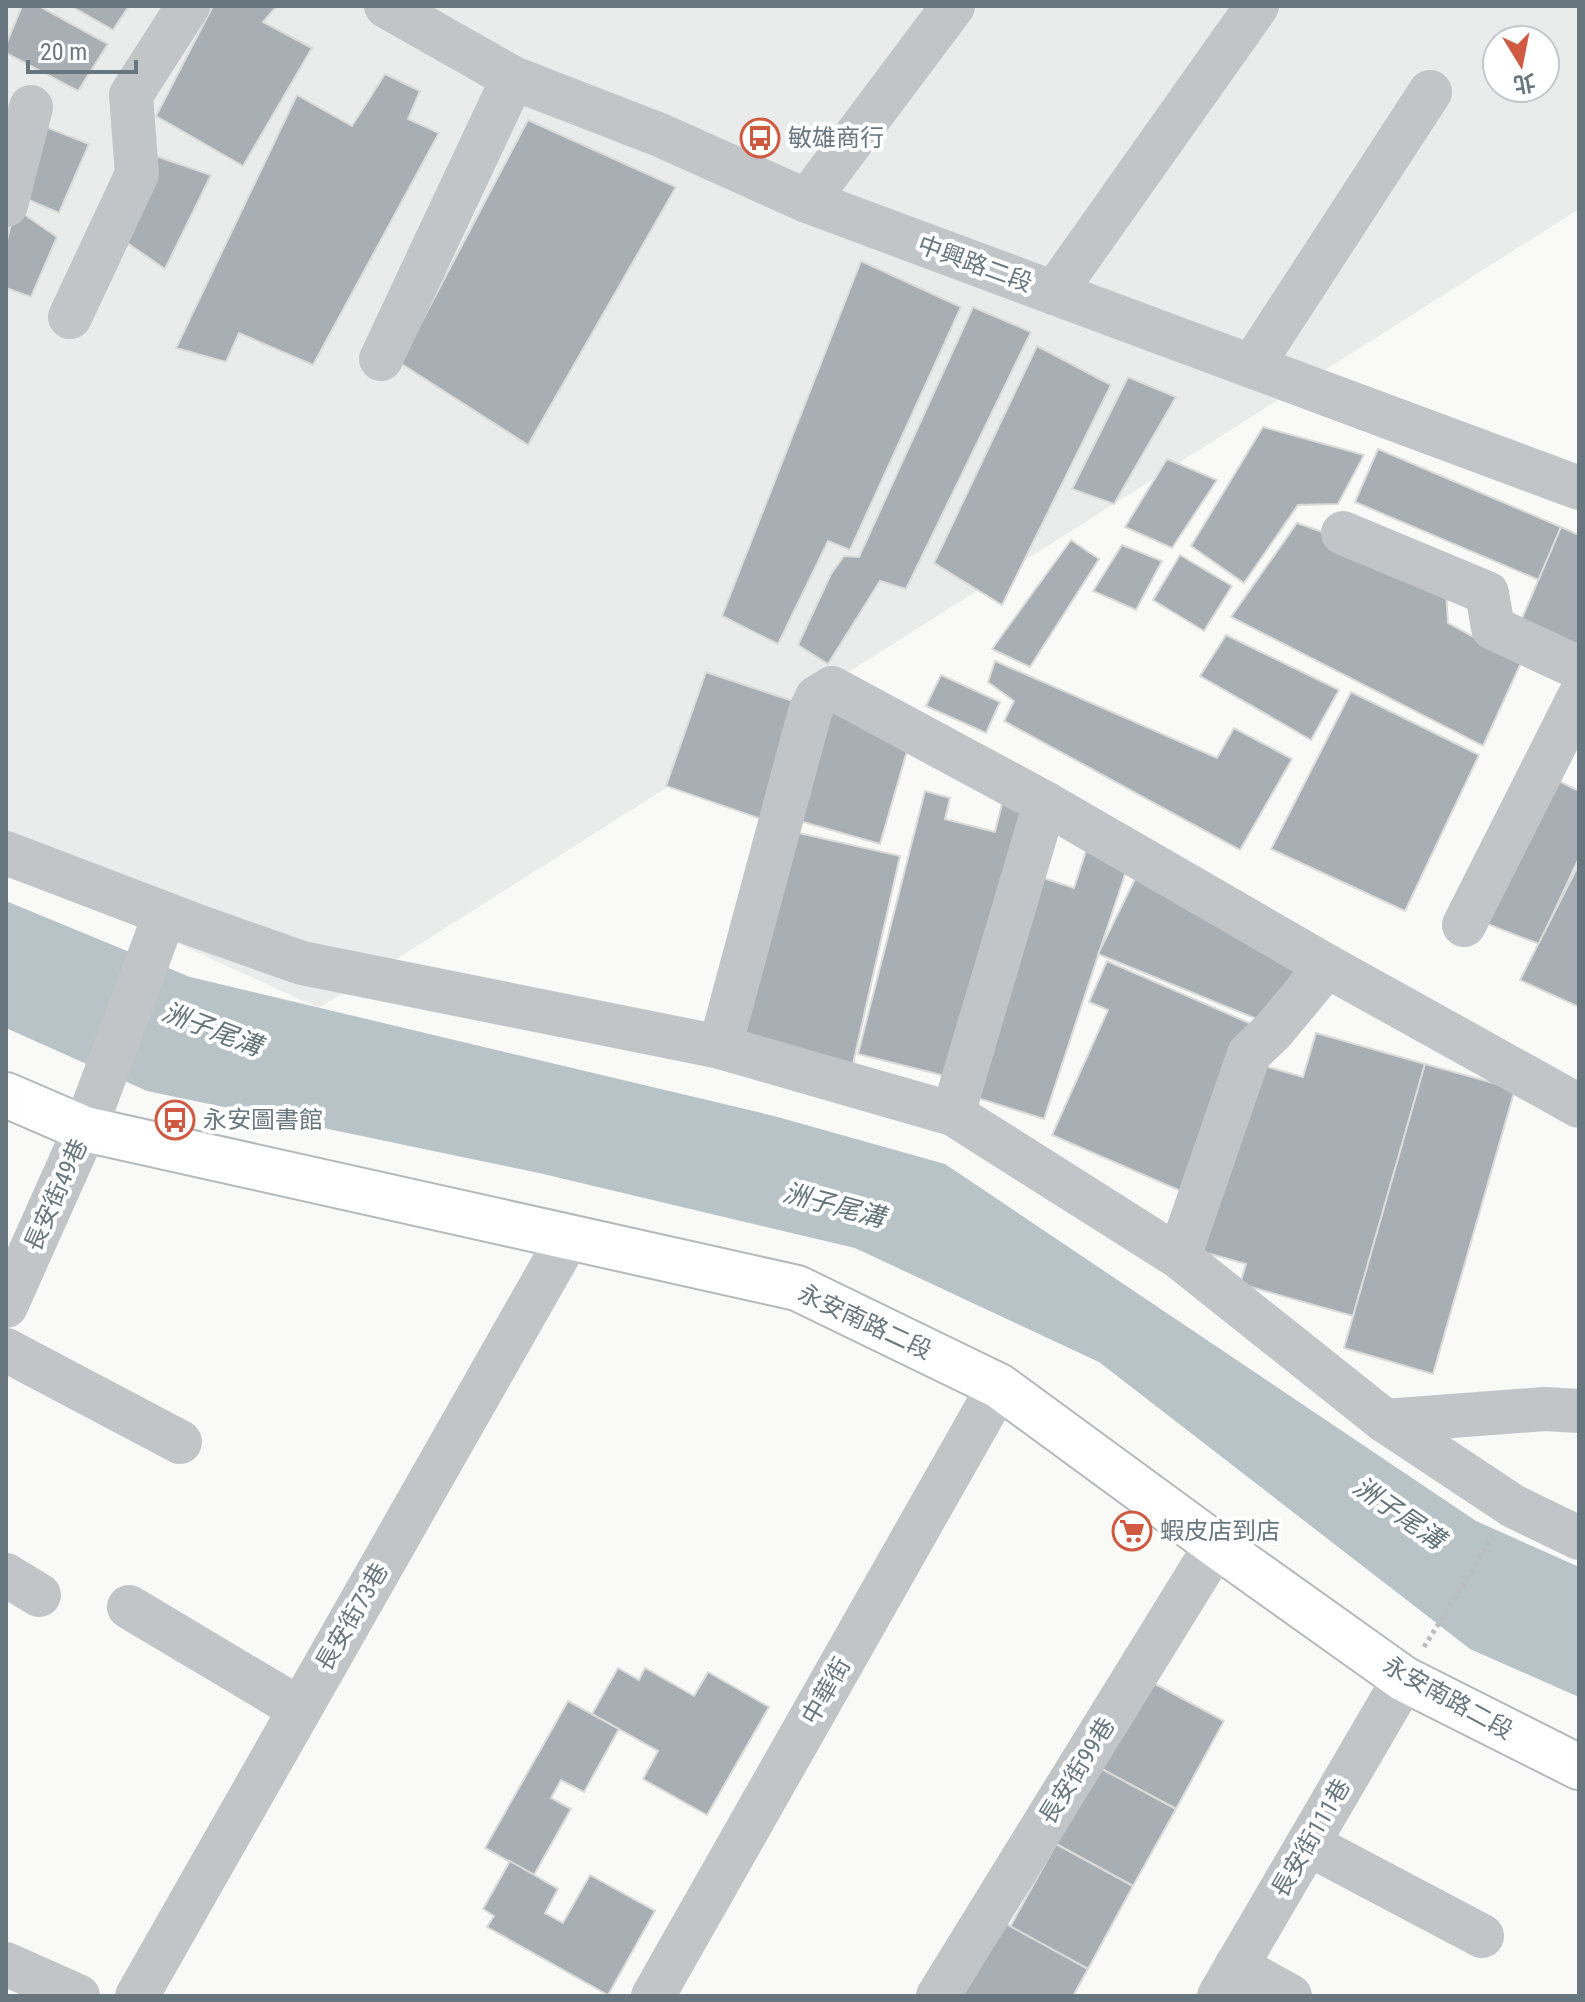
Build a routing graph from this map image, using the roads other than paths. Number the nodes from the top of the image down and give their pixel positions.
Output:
1 (188, 6) edge
2 (953, 6) edge
3 (1257, 6) edge
4 (415, 13) edge
5 (513, 78) junction
6 (1430, 92) dead end
7 (31, 107) dead end
8 (807, 201) junction
9 (6, 205) edge
10 (1054, 293) junction
11 (70, 317) dead end
12 (381, 359) dead end
13 (1252, 366) junction
14 (1579, 488) edge
15 (1343, 533) dead end
16 (1579, 668) edge
17 (1579, 697) edge
18 (1566, 758) edge
19 (1045, 803) junction
20 (6, 853) edge
21 (165, 914) junction
22 (1464, 925) dead end
23 (1327, 966) junction
24 (720, 1047) junction
25 (6, 1095) edge
26 (1579, 1106) edge
27 (953, 1114) junction
28 (85, 1129) junction
29 (568, 1238) junction
30 (1179, 1257) junction
31 (6, 1306) edge
32 (6, 1350) edge
33 (999, 1386) junction
34 (1579, 1411) edge
35 (1385, 1421) junction
36 (180, 1442) dead end
37 (1579, 1538) edge
38 (1216, 1545) junction
39 (129, 1607) dead end
40 (1404, 1679) junction
41 (300, 1709) junction
42 (1579, 1767) edge
43 (1308, 1844) junction
44 (1482, 1936) dead end
45 (6, 1964) edge
46 (1228, 1981) edge
47 (78, 1996) edge
48 (137, 1996) edge
49 (653, 1996) edge
50 (938, 1996) edge
51 (1290, 1996) edge

1 - 11 street
2 - 8 street
3 - 10 street
4 - 5 street, 中興路二段
5 - 8 street, 中興路二段
5 - 12 street
6 - 13 street
7 - 9 street
8 - 10 street, 中興路二段
10 - 13 street, 中興路二段
13 - 14 street, 中興路二段
15 - 16 street
17 - 18 street
18 - 22 street
19 - 23 street
19 - 24 street
19 - 27 street
20 - 21 street
21 - 24 street
21 - 28 street, 長安街49巷
23 - 26 street
23 - 30 street
24 - 27 street
25 - 28 main road, 永安南路二段
27 - 30 street
28 - 29 main road, 永安南路二段
28 - 31 street, 長安街49巷
29 - 33 main road, 永安南路二段
29 - 41 street, 長安街73巷
30 - 35 street
32 - 36 street
33 - 38 main road, 永安南路二段
33 - 49 street, 中華街
34 - 35 street
35 - 37 street
38 - 40 main road, 永安南路二段
38 - 50 street, 長安街99巷
39 - 41 street
40 - 42 main road, 永安南路二段
40 - 43 street, 長安街111巷
41 - 48 street, 長安街73巷
43 - 44 street
43 - 46 street, 長安街111巷
45 - 47 street
46 - 51 street

